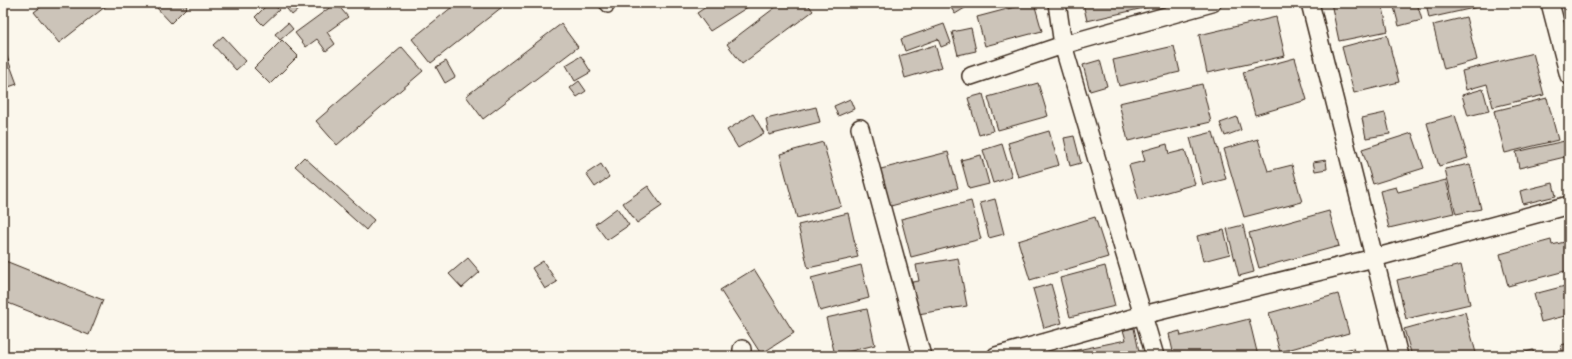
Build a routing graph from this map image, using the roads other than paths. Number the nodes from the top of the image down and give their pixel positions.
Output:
1 (1057, 3) edge
2 (1212, 3) edge
3 (1310, 3) edge
4 (1550, 3) edge
5 (1063, 45) junction
6 (971, 76) dead end
7 (1569, 76) edge
8 (860, 128) dead end
9 (1569, 205) edge
10 (1374, 258) junction
11 (1143, 315) junction
12 (922, 356) edge
13 (996, 356) edge
14 (1155, 356) edge
15 (1399, 356) edge

1 - 5 street
2 - 5 street
3 - 10 street
4 - 7 street
5 - 6 street
5 - 11 street
8 - 12 street
9 - 10 street
10 - 11 street
10 - 15 street
11 - 13 street
11 - 14 street

